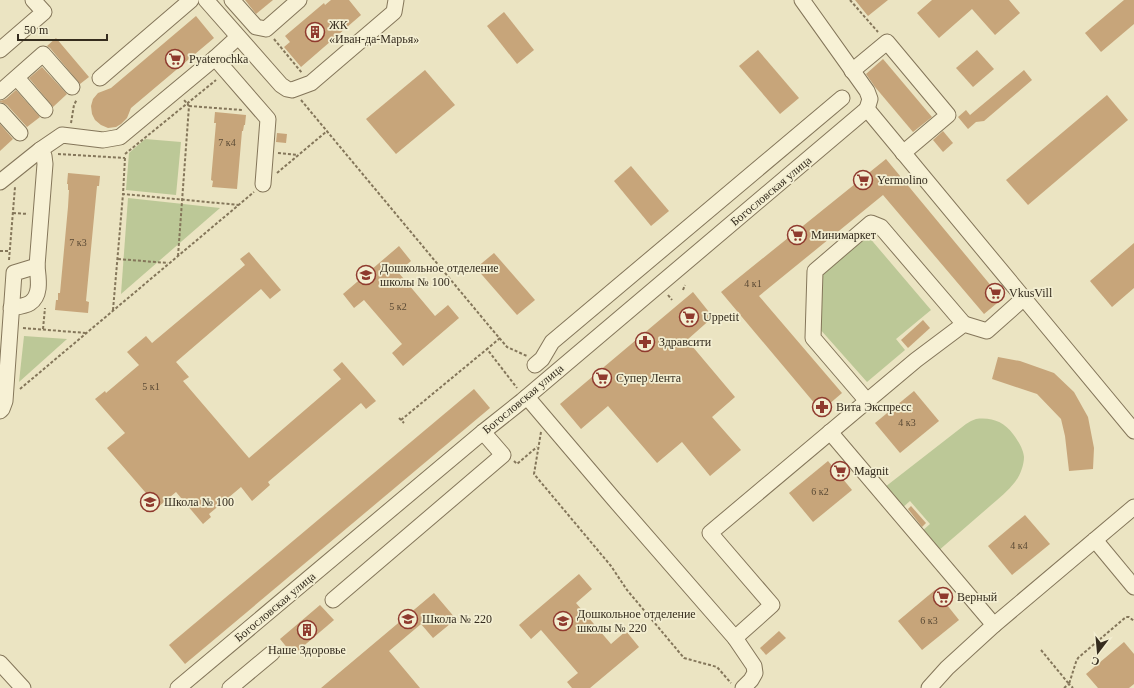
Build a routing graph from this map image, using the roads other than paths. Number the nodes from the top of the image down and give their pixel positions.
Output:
1 (33, 0) edge
2 (192, 0) edge
3 (206, 0) edge
4 (299, 0) edge
5 (396, 0) edge
6 (802, 0) edge
7 (234, 2) edge
8 (220, 16) junction
9 (238, 37) junction
10 (0, 50) edge
11 (215, 58) junction
12 (852, 71) junction
13 (17, 78) junction
14 (100, 78) dead end
15 (76, 90) road end
16 (0, 92) edge
17 (842, 98) dead end
18 (45, 110) dead end
19 (867, 110) junction
20 (0, 111) edge
21 (20, 133) dead end
22 (40, 150) junction
23 (904, 153) junction
24 (0, 182) edge
25 (264, 184) road end
26 (37, 266) junction
27 (1024, 298) junction
28 (11, 308) junction
29 (964, 324) junction
30 (535, 365) road end
31 (524, 395) junction
32 (867, 401) junction
33 (2, 406) edge
34 (1134, 431) edge
35 (483, 432) junction
36 (830, 432) junction
37 (1134, 507) edge
38 (1095, 540) junction
39 (1134, 587) edge
40 (333, 600) dead end
41 (994, 625) junction
42 (735, 638) junction
43 (272, 653) dead end
44 (0, 663) edge
45 (194, 683) edge
46 (23, 688) edge
47 (178, 688) edge
48 (230, 688) edge
49 (742, 688) edge
50 (929, 688) edge

1 - 10 street
2 - 14 street
3 - 8 street
4 - 7 street
5 - 9 street
6 - 12 street
7 - 8 street
8 - 9 street
9 - 11 street
11 - 22 street
11 - 25 street
12 - 19 street
12 - 23 street
13 - 15 street
13 - 16 street
13 - 18 street
17 - 30 street
19 - 23 street
19 - 31 street, Богословская улица
20 - 21 street
22 - 24 street
22 - 26 street
23 - 27 street
26 - 28 street
26 - 28 street
27 - 29 street
27 - 34 street
28 - 33 street
29 - 32 street
29 - 32 street
31 - 35 street, Богословская улица
31 - 42 street
32 - 36 street
35 - 40 street
35 - 45 street, Богословская улица
36 - 41 street
36 - 42 street
37 - 38 street
38 - 39 street
38 - 41 street
41 - 50 street
42 - 49 street
43 - 48 street
44 - 46 street
45 - 47 street, Богословская улица

